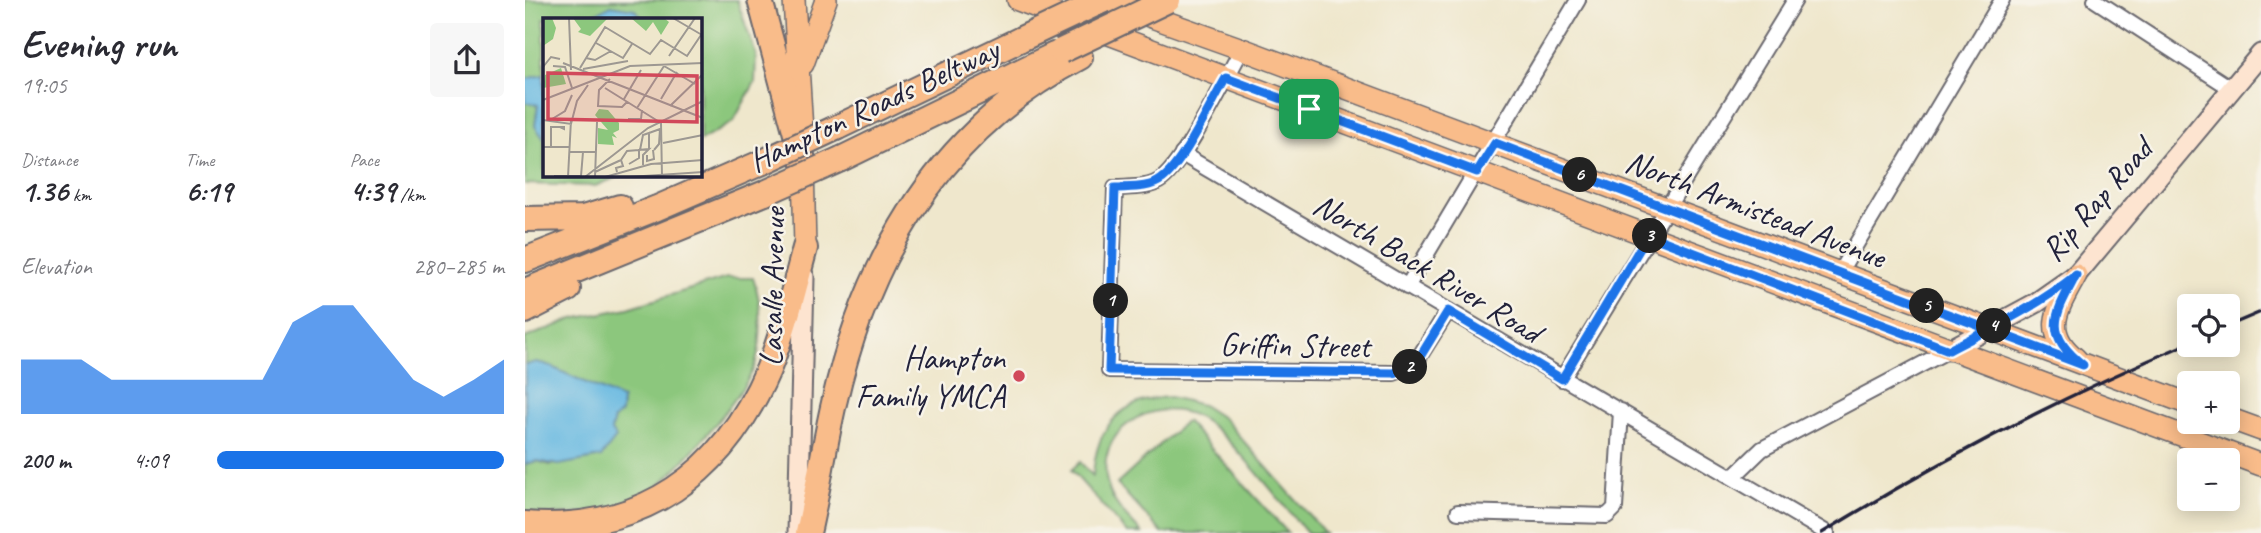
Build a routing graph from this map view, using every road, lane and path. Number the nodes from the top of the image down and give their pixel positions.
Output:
1 (759, 0) edge
2 (794, 0) edge
3 (826, 0) edge
4 (1018, 0) edge
5 (1104, 0) edge
6 (1168, 0) edge
7 (1578, 0) edge
8 (1795, 0) edge
9 (2002, 0) edge
10 (2095, 0) edge
11 (1242, 49) junction
12 (1070, 54) junction
13 (2261, 54) edge
14 (799, 76) junction
15 (1226, 78) junction
16 (2232, 89) junction
17 (1495, 143) junction
18 (763, 154) junction
19 (1182, 154) junction
20 (803, 160) junction
21 (1477, 172) junction
22 (1666, 208) junction
23 (525, 219) edge
24 (1648, 235) junction
25 (635, 248) junction
26 (805, 248) junction
27 (525, 260) edge
28 (1839, 273) junction
29 (2076, 275) junction
30 (1406, 287) junction
31 (525, 291) edge
32 (525, 311) edge
33 (1448, 311) junction
34 (1988, 329) junction
35 (1949, 350) junction
36 (2083, 365) junction
37 (1562, 379) junction
38 (2177, 400) edge
39 (1621, 411) junction
40 (2240, 422) edge
41 (2261, 430) edge
42 (2261, 465) edge
43 (1733, 477) junction
44 (1458, 513) dead end
45 (525, 524) edge
46 (798, 533) edge
47 (809, 533) edge
48 (1827, 533) edge

1 - 20 highway
2 - 14 main road, Lasalle Avenue
3 - 14 main road
4 - 15 main road, North Armistead Avenue
5 - 11 main road, North Armistead Avenue
5 - 18 highway, Hampton Roads Beltway, bridge
6 - 12 highway, Hampton Roads Beltway, bridge
7 - 17 street
8 - 22 street
9 - 28 street
10 - 16 street
11 - 15 street
11 - 17 main road, North Armistead Avenue
12 - 25 highway, Hampton Roads Beltway, bridge
12 - 47 highway
13 - 16 main road, Rip Rap Road
14 - 20 main road, Lasalle Avenue
15 - 19 street
15 - 21 main road, North Armistead Avenue
16 - 29 main road, Rip Rap Road
17 - 21 street
17 - 22 main road, North Armistead Avenue
18 - 23 highway
18 - 27 highway, Hampton Roads Beltway
19 - 30 street, North Back River Road
19 - 33 street, Griffin Street
20 - 26 main road, Lasalle Avenue
21 - 24 main road, North Armistead Avenue
21 - 30 street
22 - 24 street
22 - 28 main road, North Armistead Avenue
24 - 35 main road, North Armistead Avenue
24 - 37 street
25 - 31 highway, Hampton Roads Beltway
25 - 32 highway
26 - 45 highway
26 - 46 main road, Lasalle Avenue
28 - 34 main road, North Armistead Avenue
29 - 34 main road, Rip Rap Road
29 - 36 main road
30 - 33 street, North Back River Road
33 - 37 street, North Back River Road
34 - 35 main road, Rip Rap Road
34 - 36 main road, North Armistead Avenue
35 - 42 main road, North Armistead Avenue
35 - 43 street, Rip Rap Road
36 - 38 main road, North Armistead Avenue
37 - 39 street, North Back River Road
39 - 43 street, North Back River Road
39 - 44 street
40 - 41 main road
43 - 48 street, North Back River Road

